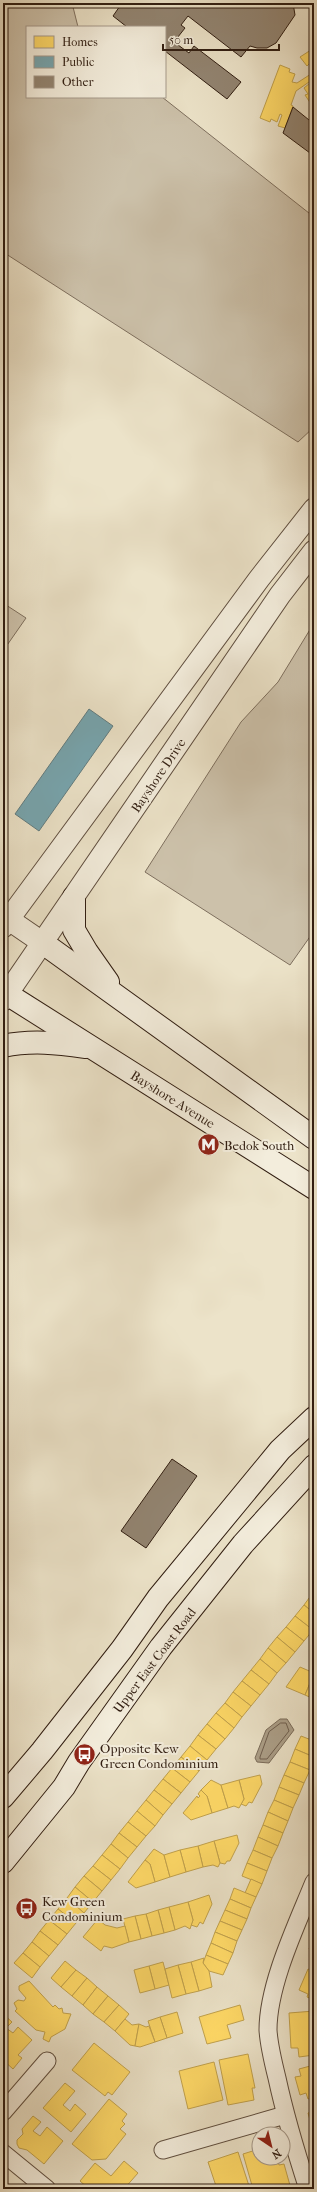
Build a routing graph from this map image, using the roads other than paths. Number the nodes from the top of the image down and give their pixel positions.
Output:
1 (314, 509) edge
2 (314, 551) edge
3 (74, 897) junction
4 (6, 923) edge
5 (43, 943) junction
6 (4, 995) edge
7 (132, 1007) junction
8 (3, 1046) edge
9 (93, 1048) junction
10 (314, 1138) edge
11 (314, 1188) edge
12 (314, 1418) edge
13 (314, 1466) edge
14 (3, 1797) edge
15 (3, 1862) edge
16 (314, 1882) edge
17 (46, 2061) dead end
18 (3, 2112) edge
19 (285, 2115) junction
20 (164, 2150) dead end
21 (3, 2153) edge
22 (47, 2189) edge
23 (308, 2189) edge

1 - 4 street
2 - 3 street, Bayshore Drive
3 - 5 street, Bayshore Drive
3 - 7 main road
4 - 5 street
5 - 6 street, Bayshore Drive
5 - 7 main road
6 - 9 main road, Bayshore Avenue
7 - 10 main road
8 - 9 main road, Bayshore Avenue
9 - 11 main road, Bayshore Avenue
12 - 14 main road
13 - 15 main road, Upper East Coast Road
16 - 19 street
17 - 18 street
19 - 20 street
19 - 23 street
21 - 22 street

